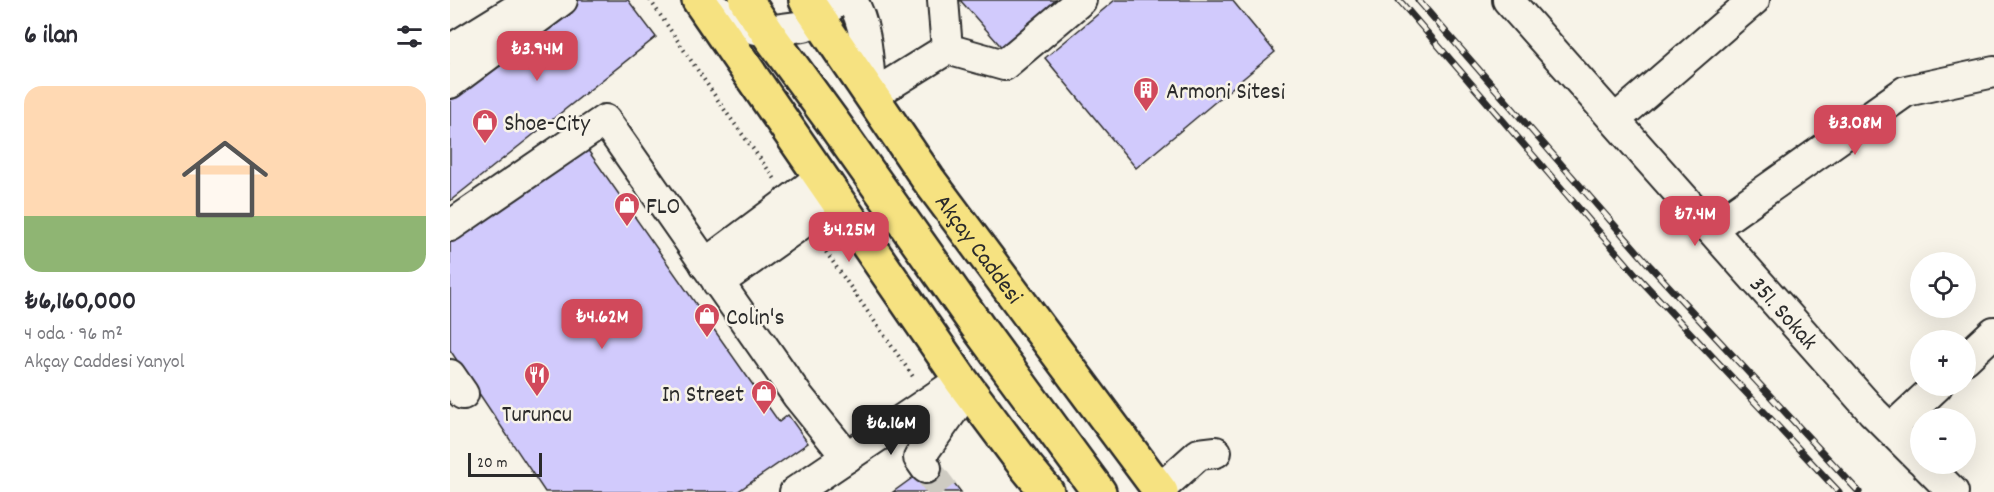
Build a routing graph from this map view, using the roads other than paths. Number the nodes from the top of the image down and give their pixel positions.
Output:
1 (531, 0) edge
2 (562, 0) edge
3 (701, 0) edge
4 (746, 0) edge
5 (851, 0) edge
6 (944, 0) edge
7 (1081, 0) edge
8 (1754, 0) edge
9 (1516, 3) edge
10 (821, 6) edge
11 (766, 31) junction
12 (947, 49) junction
13 (450, 50) edge
14 (1994, 72) edge
15 (450, 83) edge
16 (871, 96) junction
17 (1615, 120) junction
18 (828, 189) junction
19 (450, 226) edge
20 (1711, 229) junction
21 (711, 274) junction
22 (1994, 332) edge
23 (1976, 349) edge
24 (965, 385) junction
25 (1926, 396) edge
26 (1891, 429) junction
27 (1910, 449) edge
28 (1216, 452) dead end
29 (847, 457) junction
30 (926, 468) tunnel mouth
31 (1935, 474) edge
32 (1160, 491) edge
33 (795, 492) edge
34 (1047, 492) edge
35 (1099, 492) edge
36 (1953, 492) edge

1 - 13 street
2 - 15 street
3 - 11 street
3 - 18 main road
4 - 11 main road, Akçay Caddesi
5 - 16 street
6 - 12 street
7 - 12 street
8 - 17 street
9 - 17 street, 351. Sokak
10 - 11 street
10 - 16 main road, Akçay Caddesi
11 - 35 main road, Akçay Caddesi
12 - 16 street
14 - 20 street
16 - 32 main road, Akçay Caddesi
17 - 20 street, 351. Sokak
18 - 21 street
18 - 24 main road
19 - 21 street
20 - 26 street, 351. Sokak
21 - 29 street
22 - 23 street
24 - 29 street
24 - 30 street
24 - 34 main road
25 - 26 street
26 - 27 street, 351. Sokak
28 - 32 street
29 - 33 street
31 - 36 street

